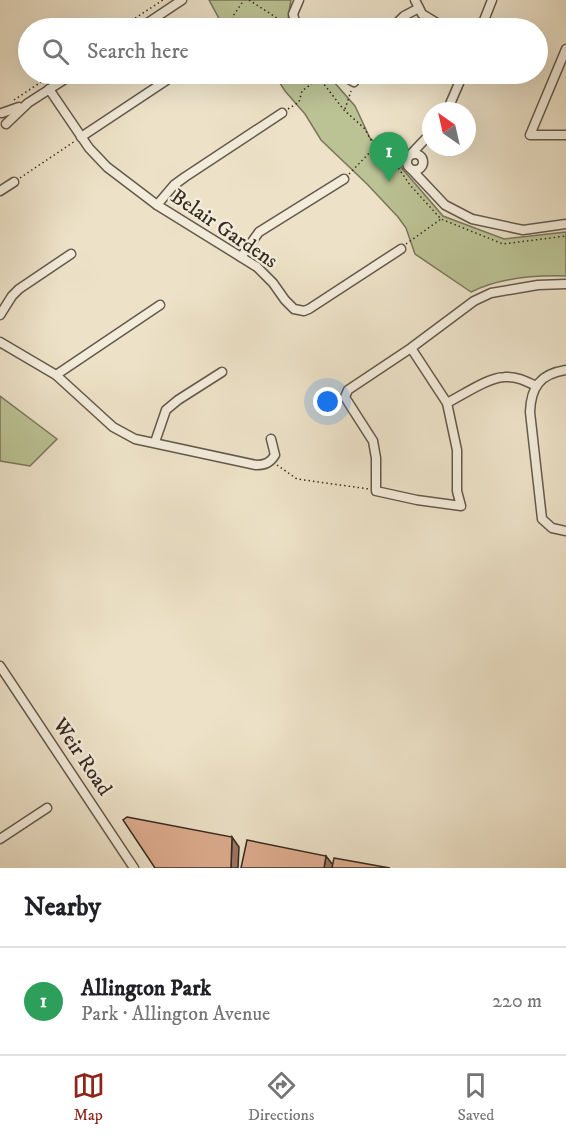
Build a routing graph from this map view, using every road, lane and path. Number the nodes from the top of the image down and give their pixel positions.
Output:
1 (163, 0) edge
2 (182, 0) edge
3 (244, 0) edge
4 (249, 0) edge
5 (299, 0) edge
6 (492, 0) edge
7 (417, 4) edge
8 (135, 18) edge
9 (155, 18) edge
10 (233, 18) edge
11 (277, 18) edge
12 (294, 18) edge
13 (402, 18) edge
14 (429, 18) edge
15 (485, 18) edge
16 (566, 49) edge
17 (38, 84) edge
18 (58, 84) edge
19 (161, 84) edge
20 (311, 84) edge
21 (353, 84) edge
22 (458, 84) edge
23 (49, 90) junction
24 (13, 101) dead end
25 (451, 102) edge
26 (28, 103) junction
27 (344, 110) dead end
28 (1, 113) edge
29 (282, 113) joint
30 (3, 127) edge
31 (566, 135) edge
32 (81, 137) junction
33 (422, 144) edge
34 (375, 147) dead end
35 (416, 154) junction
36 (417, 168) junction
37 (344, 178) joint
38 (14, 182) joint
39 (0, 191) edge
40 (157, 205) junction
41 (441, 219) dead end
42 (566, 224) edge
43 (400, 249) joint
44 (71, 254) dead end
45 (241, 256) junction
46 (566, 284) edge
47 (159, 305) dead end
48 (0, 315) edge
49 (0, 342) edge
50 (411, 348) junction
51 (566, 370) edge
52 (222, 372) dead end
53 (56, 375) junction
54 (536, 386) junction
55 (447, 403) junction
56 (271, 439) dead end
57 (155, 442) junction
58 (271, 461) junction
59 (376, 491) junction
60 (566, 531) edge
61 (0, 666) edge
62 (47, 808) dead end
63 (0, 839) edge
64 (134, 868) edge

1 - 8 path
2 - 9 street
3 - 10 path
4 - 11 path
5 - 12 street
6 - 15 street
7 - 13 street
7 - 14 street
16 - 31 street
17 - 24 path
18 - 23 street
19 - 32 street
20 - 29 path
21 - 27 path
22 - 25 street
23 - 26 street
23 - 32 street, Belair Gardens
26 - 28 street
26 - 30 street
28 - 30 street
29 - 40 street
32 - 38 path
32 - 40 street, Belair Gardens
33 - 35 street
34 - 37 path
35 - 36 street
35 - 36 street
36 - 42 street
37 - 45 street
38 - 39 street
40 - 45 street, Belair Gardens
41 - 43 path
43 - 45 street, Belair Gardens
44 - 48 street
46 - 50 street
47 - 53 street
49 - 53 street
50 - 55 street
50 - 59 street
51 - 54 street
52 - 57 street
53 - 57 street
54 - 55 street
54 - 60 street
55 - 59 street
56 - 58 street
57 - 58 street
58 - 59 path
61 - 64 street, Weir Road
62 - 63 street

